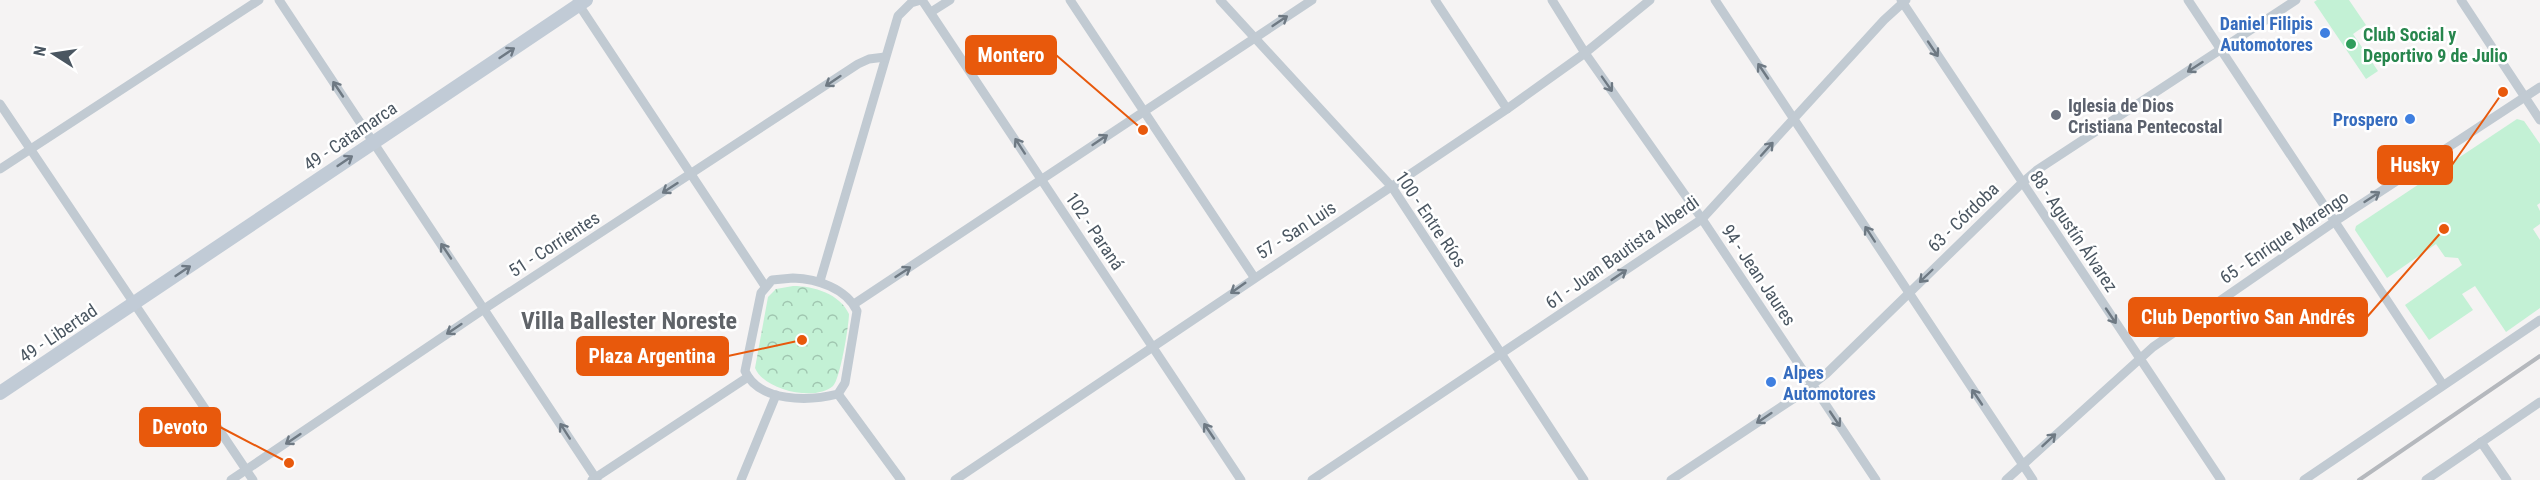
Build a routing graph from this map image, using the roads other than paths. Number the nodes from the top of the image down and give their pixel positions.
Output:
1 (259, 0) edge
2 (279, 0) edge
3 (922, 0) edge
4 (950, 0) edge
5 (1070, 0) edge
6 (1220, 0) edge
7 (1312, 0) edge
8 (1435, 0) edge
9 (1552, 0) edge
10 (1650, 0) edge
11 (1715, 0) edge
12 (2188, 0) edge
13 (2296, 0) edge
14 (2461, 0) edge
15 (1903, 1) edge
16 (580, 2) edge
17 (931, 12) junction
18 (1254, 38) junction
19 (2221, 50) junction
20 (1585, 53) junction
21 (885, 57) junction
22 (2540, 87) edge
23 (2525, 97) junction
24 (0, 104) edge
25 (1508, 109) junction
26 (1144, 110) junction
27 (1795, 118) junction
28 (2540, 120) edge
29 (373, 142) junction
30 (30, 149) junction
31 (0, 169) edge
32 (691, 174) junction
33 (1042, 180) junction
34 (2022, 183) junction
35 (1392, 187) junction
36 (1702, 219) junction
37 (2334, 222) junction
38 (1254, 277) junction
39 (820, 281) junction
40 (765, 286) junction
41 (1908, 293) junction
42 (135, 303) junction
43 (854, 304) junction
44 (484, 309) junction
45 (2540, 322) edge
46 (1153, 347) junction
47 (1501, 354) junction
48 (2139, 357) junction
49 (748, 377) junction
50 (1812, 385) junction
51 (2443, 385) junction
52 (0, 393) edge
53 (838, 394) junction
54 (776, 395) junction
55 (2540, 402) edge
56 (2481, 442) junction
57 (2023, 465) junction
58 (246, 470) junction
59 (595, 479) edge
60 (231, 480) edge
61 (253, 480) edge
62 (741, 480) edge
63 (901, 480) edge
64 (955, 480) edge
65 (1241, 480) edge
66 (1311, 480) edge
67 (1584, 480) edge
68 (1671, 480) edge
69 (1876, 480) edge
70 (2006, 480) edge
71 (2033, 480) edge
72 (2221, 480) edge
73 (2304, 480) edge
74 (2426, 480) edge
75 (2506, 480) edge

1 - 30 street
29 -> 2 street
3 - 17 street, 102 - Paraná
3 - 21 street
4 - 17 street
5 - 26 street
6 - 18 street, 100 - Entre Ríos
18 -> 7 street
8 - 25 street
9 - 20 street, 94 - Jean Jaures
10 - 20 street, 57 - San Luis
27 -> 11 street
12 - 19 street
13 - 19 street, 63 - Córdoba
14 - 23 street
15 - 27 street, 61 - Juan Bautista Alberdi
15 -> 34 street, 88 - Agustín Álvarez
29 -> 16 street, 49 - Catamarca
16 - 32 street
33 -> 17 street, 102 - Paraná
18 - 26 street
18 - 35 street, 100 - Entre Ríos
19 -> 34 street, 63 - Córdoba
19 - 37 street
20 - 25 street, 57 - San Luis
20 -> 36 street, 94 - Jean Jaures
21 -> 32 street, 51 - Corrientes
21 - 39 street
22 - 23 street, 65 - Enrique Marengo
23 - 28 street
37 -> 23 street, 65 - Enrique Marengo
24 - 30 street
25 - 35 street, 57 - San Luis
33 -> 26 street
26 - 38 street
36 -> 27 street, 61 - Juan Bautista Alberdi
41 -> 27 street
42 -> 29 street, 49 - Catamarca
44 -> 29 street
30 - 31 street
30 - 42 street
32 - 40 street
32 -> 44 street, 51 - Corrientes
43 -> 33 street
33 - 46 street, 102 - Paraná
34 -> 41 street, 63 - Córdoba
34 -> 48 street, 88 - Agustín Álvarez
35 - 38 street, 57 - San Luis
35 - 47 street, 100 - Entre Ríos
47 -> 36 street, 61 - Juan Bautista Alberdi
36 - 50 street, 94 - Jean Jaures
37 - 48 street, 65 - Enrique Marengo
37 - 51 street
38 -> 46 street, 57 - San Luis
39 - 40 street
39 - 43 street
40 - 49 street
41 - 50 street, 63 - Córdoba
57 -> 41 street
42 - 52 street, 49 - Libertad
42 - 58 street
43 - 53 street
44 -> 58 street, 51 - Corrientes
59 -> 44 street
45 - 51 street
46 - 64 street, 57 - San Luis
65 -> 46 street, 102 - Paraná
47 - 66 street, 61 - Juan Bautista Alberdi
47 - 67 street, 100 - Entre Ríos
57 -> 48 street, 65 - Enrique Marengo
48 - 72 street, 88 - Agustín Álvarez
49 - 54 street
49 - 59 street
50 -> 68 street, 63 - Córdoba
50 -> 69 street, 94 - Jean Jaures
51 - 73 street
53 - 54 street
53 - 63 street
54 - 62 street
55 - 56 street
56 - 74 street
56 - 75 street
57 - 70 street, 65 - Enrique Marengo
57 - 71 street
58 - 60 street, 51 - Corrientes
58 - 61 street

